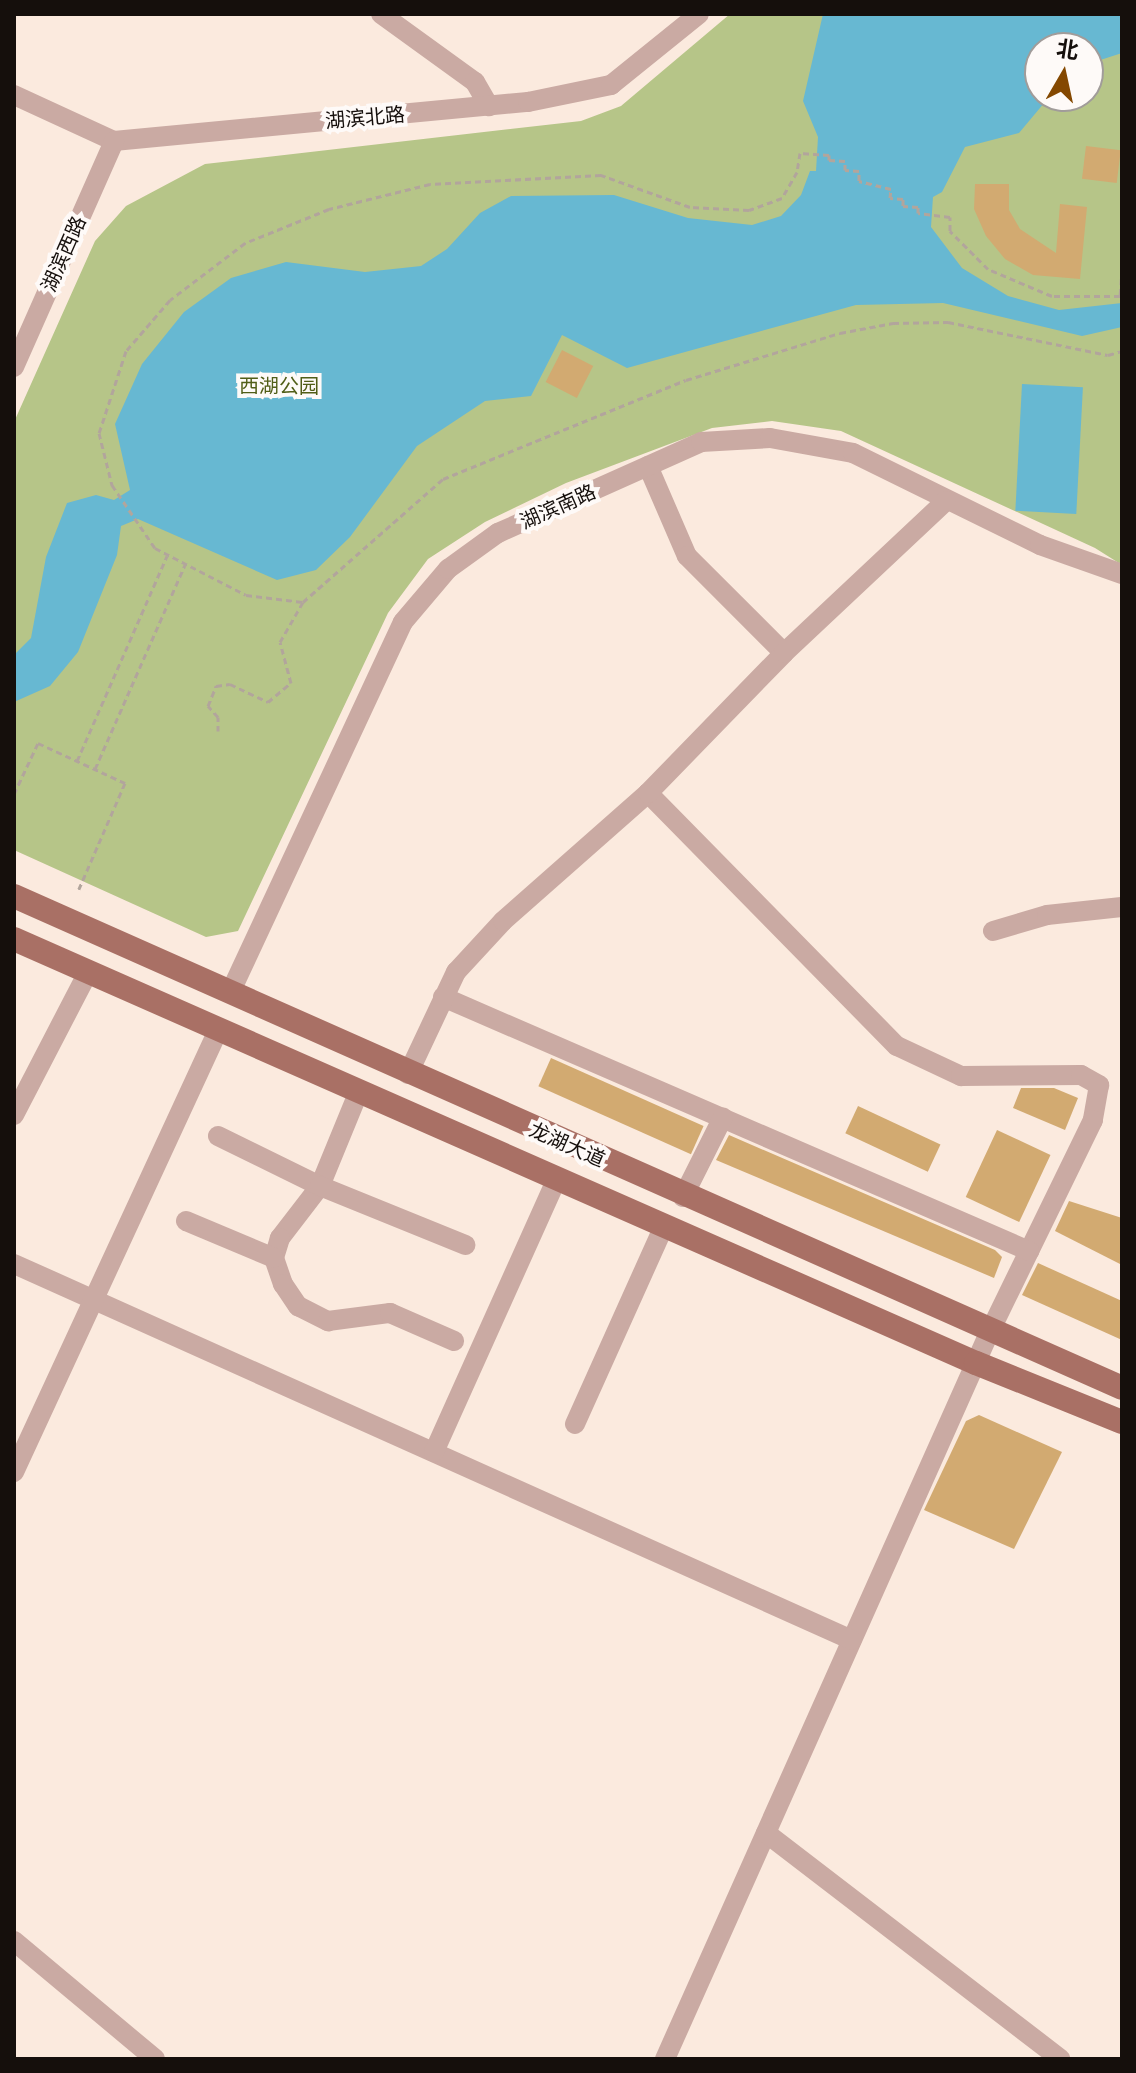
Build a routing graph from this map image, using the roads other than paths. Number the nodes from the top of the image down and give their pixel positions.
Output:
1 (381, 14) edge
2 (699, 14) edge
3 (14, 95) edge
4 (489, 106) junction
5 (114, 141) junction
6 (14, 367) edge
7 (648, 466) junction
8 (946, 501) junction
9 (1122, 574) edge
10 (784, 653) junction
11 (648, 793) junction
12 (14, 896) edge
13 (1122, 907) edge
14 (993, 931) dead end
15 (14, 939) edge
16 (88, 972) junction
17 (230, 993) junction
18 (443, 997) junction
19 (219, 1029) junction
20 (408, 1074) junction
21 (359, 1091) junction
22 (14, 1115) edge
23 (723, 1117) junction
24 (218, 1136) dead end
25 (557, 1178) junction
26 (320, 1186) junction
27 (683, 1197) junction
28 (186, 1221) dead end
29 (664, 1226) junction
30 (465, 1245) dead end
31 (1029, 1251) junction
32 (274, 1258) junction
33 (14, 1264) edge
34 (94, 1300) junction
35 (989, 1333) junction
36 (454, 1341) dead end
37 (976, 1363) junction
38 (1122, 1388) edge
39 (1122, 1422) edge
40 (575, 1424) dead end
41 (434, 1452) junction
42 (14, 1472) edge
43 (852, 1640) junction
44 (766, 1833) junction
45 (14, 1941) edge
46 (155, 2059) edge
47 (665, 2059) edge
48 (1060, 2059) edge

1 - 4 street
2 - 4 street, 湖滨北路
3 - 5 street
4 - 5 street, 湖滨北路
5 - 6 street, 湖滨西路
7 - 8 street, 湖滨南路
7 - 10 street
7 - 17 street, 湖滨南路
8 - 9 street, 湖滨南路
8 - 10 street
10 - 11 street
11 - 18 street
11 - 31 street
12 - 17 main road, 龙湖大道
13 - 14 street
15 - 16 main road, 龙湖大道
16 - 19 main road, 龙湖大道
16 - 22 street
17 - 20 main road, 龙湖大道
18 - 20 street
18 - 23 street
19 - 21 main road, 龙湖大道
19 - 34 street
20 - 27 main road, 龙湖大道
21 - 25 main road, 龙湖大道
21 - 26 street
23 - 27 street
23 - 31 street
24 - 26 street
25 - 29 main road, 龙湖大道
25 - 41 street
26 - 30 street
26 - 32 street
27 - 35 main road, 龙湖大道
28 - 32 street
29 - 37 main road, 龙湖大道
29 - 40 street
31 - 35 street
32 - 36 street
33 - 34 street
34 - 41 street
34 - 42 street
35 - 37 street
35 - 38 main road, 龙湖大道
37 - 39 main road, 龙湖大道
37 - 43 street
41 - 43 street
43 - 44 street
44 - 47 street
44 - 48 street
45 - 46 street

